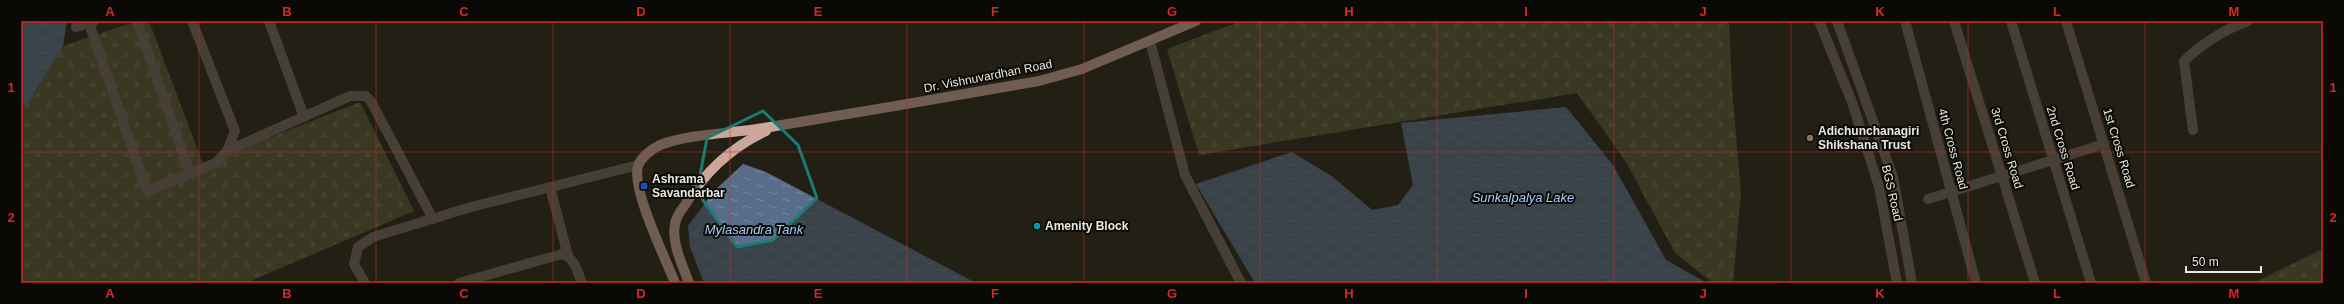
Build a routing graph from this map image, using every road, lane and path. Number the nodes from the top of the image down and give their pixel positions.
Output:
1 (137, 21) edge
2 (192, 21) edge
3 (269, 21) edge
4 (1196, 21) edge
5 (1819, 21) edge
6 (1837, 21) edge
7 (1905, 21) edge
8 (1954, 21) edge
9 (2011, 21) edge
10 (2066, 21) edge
11 (2248, 21) edge
12 (91, 22) edge
13 (76, 26) dead end
14 (1150, 41) junction
15 (304, 117) junction
16 (777, 126) junction
17 (2193, 130) dead end
18 (2104, 144) junction
19 (228, 150) junction
20 (2053, 159) junction
21 (638, 165) junction
22 (190, 174) junction
23 (2002, 176) junction
24 (550, 187) junction
25 (1951, 191) junction
26 (1928, 198) dead end
27 (432, 219) junction
28 (568, 256) junction
29 (365, 283) edge
30 (459, 283) edge
31 (582, 283) edge
32 (676, 283) edge
33 (689, 283) edge
34 (1241, 283) edge
35 (1897, 283) edge
36 (1912, 283) edge
37 (1976, 283) edge
38 (2035, 283) edge
39 (2091, 283) edge
40 (2146, 283) edge

1 - 22 street
2 - 19 street
3 - 15 street
4 - 14 main road, Dr. Vishnuvardhan Road
5 - 35 street, BGS Road
6 - 36 street, BGS Road
7 - 25 street, 4th Cross Road
8 - 23 street, 3rd Cross Road
9 - 20 street, 2nd Cross Road
10 - 18 street, 1st Cross Road
11 - 17 street
12 - 13 street
12 - 22 street
14 - 16 main road, Dr. Vishnuvardhan Road
14 - 34 street
15 - 19 street
15 - 27 street
16 - 21 main road, Dr. Vishnuvardhan Road
16 - 33 main road, Dr. Vishnuvardhan Road
18 - 20 street
18 - 40 street, 1st Cross Road
19 - 22 street
20 - 23 street
20 - 39 street, 2nd Cross Road
21 - 24 street
21 - 32 main road
23 - 25 street
23 - 38 street, 3rd Cross Road
24 - 27 street
24 - 28 street
25 - 26 street
25 - 37 street, 4th Cross Road
27 - 29 street
28 - 30 street
28 - 31 street

